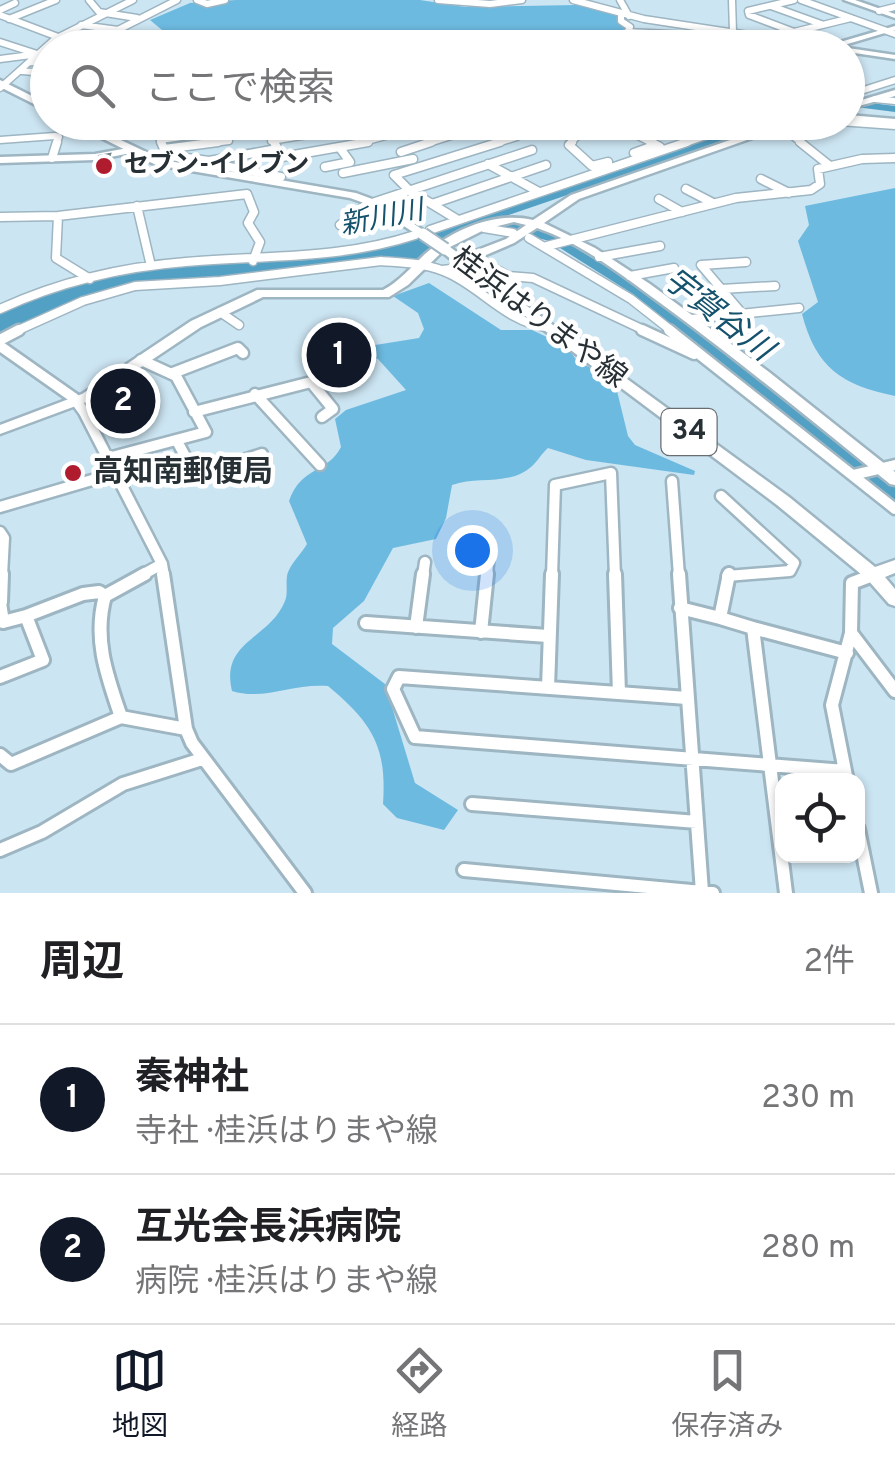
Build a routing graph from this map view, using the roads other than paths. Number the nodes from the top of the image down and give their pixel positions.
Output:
1 (56, 0) edge
2 (90, 0) edge
3 (132, 0) edge
4 (177, 0) edge
5 (197, 0) edge
6 (225, 0) edge
7 (444, 0) edge
8 (522, 0) edge
9 (573, 0) edge
10 (732, 0) edge
11 (797, 0) edge
12 (848, 0) edge
13 (619, 1) edge
14 (15, 2) dead end
15 (770, 6) junction
16 (895, 7) edge
17 (879, 11) junction
18 (0, 13) edge
19 (103, 13) junction
20 (895, 16) edge
21 (138, 18) junction
22 (851, 18) junction
23 (9, 19) junction
24 (626, 20) junction
25 (81, 24) junction
26 (823, 25) junction
27 (696, 27) junction
28 (39, 30) edge
29 (70, 30) edge
30 (624, 30) edge
31 (670, 30) edge
32 (694, 30) edge
33 (718, 30) edge
34 (733, 30) edge
35 (789, 30) edge
36 (802, 30) edge
37 (892, 31) edge
38 (865, 38) edge
39 (0, 42) edge
40 (30, 52) edge
41 (865, 53) edge
42 (30, 55) edge
43 (895, 58) edge
44 (0, 59) edge
45 (30, 62) edge
46 (22, 71) junction
47 (30, 72) edge
48 (895, 80) edge
49 (1, 85) edge
50 (865, 90) edge
51 (895, 92) edge
52 (30, 99) edge
53 (874, 99) junction
54 (895, 101) edge
55 (865, 102) edge
56 (865, 120) edge
57 (865, 123) edge
58 (895, 124) edge
59 (30, 138) edge
60 (0, 140) edge
61 (58, 140) edge
62 (109, 140) edge
63 (160, 140) edge
64 (229, 140) edge
65 (281, 140) edge
66 (383, 140) edge
67 (439, 140) edge
68 (508, 140) edge
69 (573, 140) edge
70 (647, 140) edge
71 (685, 140) edge
72 (749, 140) edge
73 (800, 140) edge
74 (380, 141) junction
75 (271, 142) joint
76 (661, 147) junction
77 (340, 148) junction
78 (128, 150) junction
79 (277, 150) junction
80 (532, 150) dead end
81 (174, 152) junction
82 (400, 152) junction
83 (52, 158) junction
84 (895, 158) edge
85 (413, 159) junction
86 (0, 160) edge
87 (488, 164) junction
88 (546, 165) dead end
89 (426, 166) junction
90 (830, 166) junction
91 (325, 167) dead end
92 (343, 173) dead end
93 (512, 177) junction
94 (761, 179) dead end
95 (277, 180) junction
96 (686, 189) dead end
97 (409, 190) junction
98 (539, 192) junction
99 (790, 193) junction
100 (660, 198) dead end
101 (373, 202) junction
102 (432, 204) junction
103 (714, 204) junction
104 (137, 206) junction
105 (682, 212) junction
106 (58, 216) junction
107 (0, 217) edge
108 (458, 220) junction
109 (340, 225) dead end
110 (487, 227) junction
111 (526, 231) junction
112 (423, 233) junction
113 (568, 240) junction
114 (549, 245) junction
115 (660, 246) dead end
116 (599, 257) junction
117 (254, 261) junction
118 (460, 261) junction
119 (746, 262) dead end
120 (151, 266) junction
121 (420, 266) junction
122 (674, 268) dead end
123 (442, 270) junction
124 (259, 274) junction
125 (630, 276) junction
126 (90, 279) junction
127 (775, 286) dead end
128 (721, 289) junction
129 (269, 291) junction
130 (799, 308) dead end
131 (0, 309) edge
132 (220, 312) junction
133 (740, 312) junction
134 (690, 319) junction
135 (240, 325) dead end
136 (546, 327) junction
137 (0, 343) edge
138 (244, 353) dead end
139 (141, 360) junction
140 (713, 363) junction
141 (173, 373) junction
142 (254, 394) junction
143 (77, 402) junction
144 (194, 412) junction
145 (322, 417) dead end
146 (0, 430) edge
147 (177, 441) junction
148 (262, 454) dead end
149 (108, 458) junction
150 (895, 464) edge
151 (320, 465) dead end
152 (193, 470) junction
153 (866, 471) junction
154 (116, 473) junction
155 (175, 477) dead end
156 (672, 480) dead end
157 (895, 480) edge
158 (0, 492) edge
159 (721, 496) dead end
160 (4, 504) edge
161 (895, 509) edge
162 (0, 532) edge
163 (489, 552) dead end
164 (425, 562) dead end
165 (162, 564) junction
166 (895, 566) edge
167 (873, 575) junction
168 (105, 596) junction
169 (895, 600) edge
170 (0, 602) edge
171 (680, 608) junction
172 (26, 616) junction
173 (720, 618) junction
174 (366, 623) dead end
175 (416, 627) junction
176 (753, 628) junction
177 (481, 632) junction
178 (851, 633) junction
179 (548, 636) junction
180 (846, 653) junction
181 (0, 677) edge
182 (548, 688) junction
183 (895, 691) edge
184 (619, 693) junction
185 (687, 698) junction
186 (121, 717) junction
187 (186, 728) junction
188 (0, 755) edge
189 (692, 758) junction
190 (202, 759) junction
191 (767, 765) junction
192 (824, 773) edge
193 (845, 773) edge
194 (472, 804) dead end
195 (697, 822) junction
196 (0, 850) edge
197 (865, 863) edge
198 (464, 870) dead end
199 (702, 892) edge
200 (305, 893) edge
201 (713, 893) edge
202 (786, 893) edge
203 (871, 893) edge

1 - 23 street
2 - 19 street
3 - 19 street
4 - 21 street
5 - 6 street
7 - 8 street
9 - 24 street
10 - 34 street
11 - 15 street
11 - 22 street
12 - 17 street
13 - 24 street
14 - 18 street
15 - 26 street
15 - 35 street
16 - 17 street
17 - 20 street
18 - 23 street
19 - 21 street
19 - 25 street
21 - 25 street
22 - 26 street
22 - 37 street
23 - 28 street
24 - 27 street
24 - 30 street
24 - 31 street
25 - 29 street
26 - 36 street
27 - 32 street
27 - 33 street
37 - 38 street
39 - 40 street
41 - 43 street
42 - 44 street
45 - 46 street
46 - 47 street
46 - 49 street
48 - 50 street
49 - 52 main road
51 - 53 street
53 - 54 street
53 - 55 street
56 - 58 main road
57 - 58 street
59 - 60 street
61 - 83 street
62 - 78 main road, 桂浜はりまや線 / 34
63 - 81 street
64 - 81 street
65 - 75 street
66 - 74 street
67 - 82 street
68 - 89 street
69 - 76 street
70 - 76 street
71 - 76 street
72 - 111 main road
73 - 90 street
74 - 77 street
74 - 82 street
75 - 79 street
76 - 98 street
77 - 79 street
77 - 91 street
78 - 83 street
78 - 95 main road, 桂浜はりまや線 / 34
79 - 81 street
80 - 87 street
81 - 95 street
82 - 85 street
83 - 86 street
84 - 90 street
85 - 89 street
85 - 92 street
87 - 93 street
87 - 97 street
88 - 93 street
89 - 97 street
90 - 99 street
93 - 98 street
93 - 102 street
94 - 99 street
95 - 101 main road, 桂浜はりまや線 / 34
96 - 103 street
97 - 101 street
97 - 102 street
98 - 108 street
99 - 103 street
100 - 105 street
101 - 109 street
101 - 112 main road, 桂浜はりまや線 / 34
102 - 108 street
103 - 105 street
104 - 106 street
104 - 117 street
104 - 120 street
105 - 113 street
106 - 107 street
106 - 126 street
108 - 112 street
110 - 111 street
110 - 111 main road, 桂浜はりまや線
110 - 121 main road, 桂浜はりまや線
111 - 113 main road, 桂浜はりまや線
111 - 114 street
111 - 118 main road
112 - 117 street
112 - 118 main road, 桂浜はりまや線 / 34, bridge
113 - 114 street
113 - 116 main road, 桂浜はりまや線
114 - 140 street
115 - 116 street
116 - 125 main road, 桂浜はりまや線
117 - 120 street
117 - 124 street
118 - 136 main road, 桂浜はりまや線 / 34, bridge
119 - 128 street
120 - 126 street
121 - 123 street
121 - 124 street
121 - 129 main road, 桂浜はりまや線
122 - 125 street
123 - 136 street
123 - 140 street
124 - 129 street
124 - 137 street
125 - 134 main road, 桂浜はりまや線
126 - 131 street
127 - 128 street
128 - 133 street
129 - 132 main road, 桂浜はりまや線
130 - 133 street
132 - 135 street
132 - 139 main road, 桂浜はりまや線
133 - 134 street
134 - 153 main road, 桂浜はりまや線
136 - 167 main road, 桂浜はりまや線 / 34
137 - 143 street
138 - 141 street
139 - 141 street
139 - 143 main road, 桂浜はりまや線
140 - 153 street
141 - 144 street
142 - 144 street
142 - 145 street
142 - 151 street
143 - 146 main road, 桂浜はりまや線
143 - 149 street
144 - 147 street
147 - 149 street
147 - 152 street
148 - 152 street
149 - 154 street
150 - 153 street
152 - 155 street
153 - 157 main road, 桂浜はりまや線
153 - 161 street
154 - 160 street
154 - 165 street
156 - 171 street
158 - 160 street
159 - 173 street
162 - 170 street
163 - 177 street
164 - 175 street
165 - 168 street
165 - 187 street
166 - 167 main road
167 - 169 main road, 桂浜はりまや線 / 34
167 - 178 street
168 - 172 street
168 - 186 street
170 - 172 street
171 - 173 street
171 - 185 street
172 - 181 street
173 - 176 street
174 - 175 street
175 - 177 street
176 - 180 street
176 - 191 street
177 - 179 street
178 - 180 street
178 - 183 street
179 - 182 street
179 - 184 street
180 - 193 street
182 - 184 street
182 - 189 street
184 - 185 street
185 - 189 street
186 - 187 street
186 - 188 street
187 - 190 street
189 - 191 street
189 - 195 street
190 - 196 street
190 - 200 street
191 - 192 street
191 - 202 street
194 - 195 street
195 - 199 street
197 - 203 street
198 - 199 street
199 - 201 street

